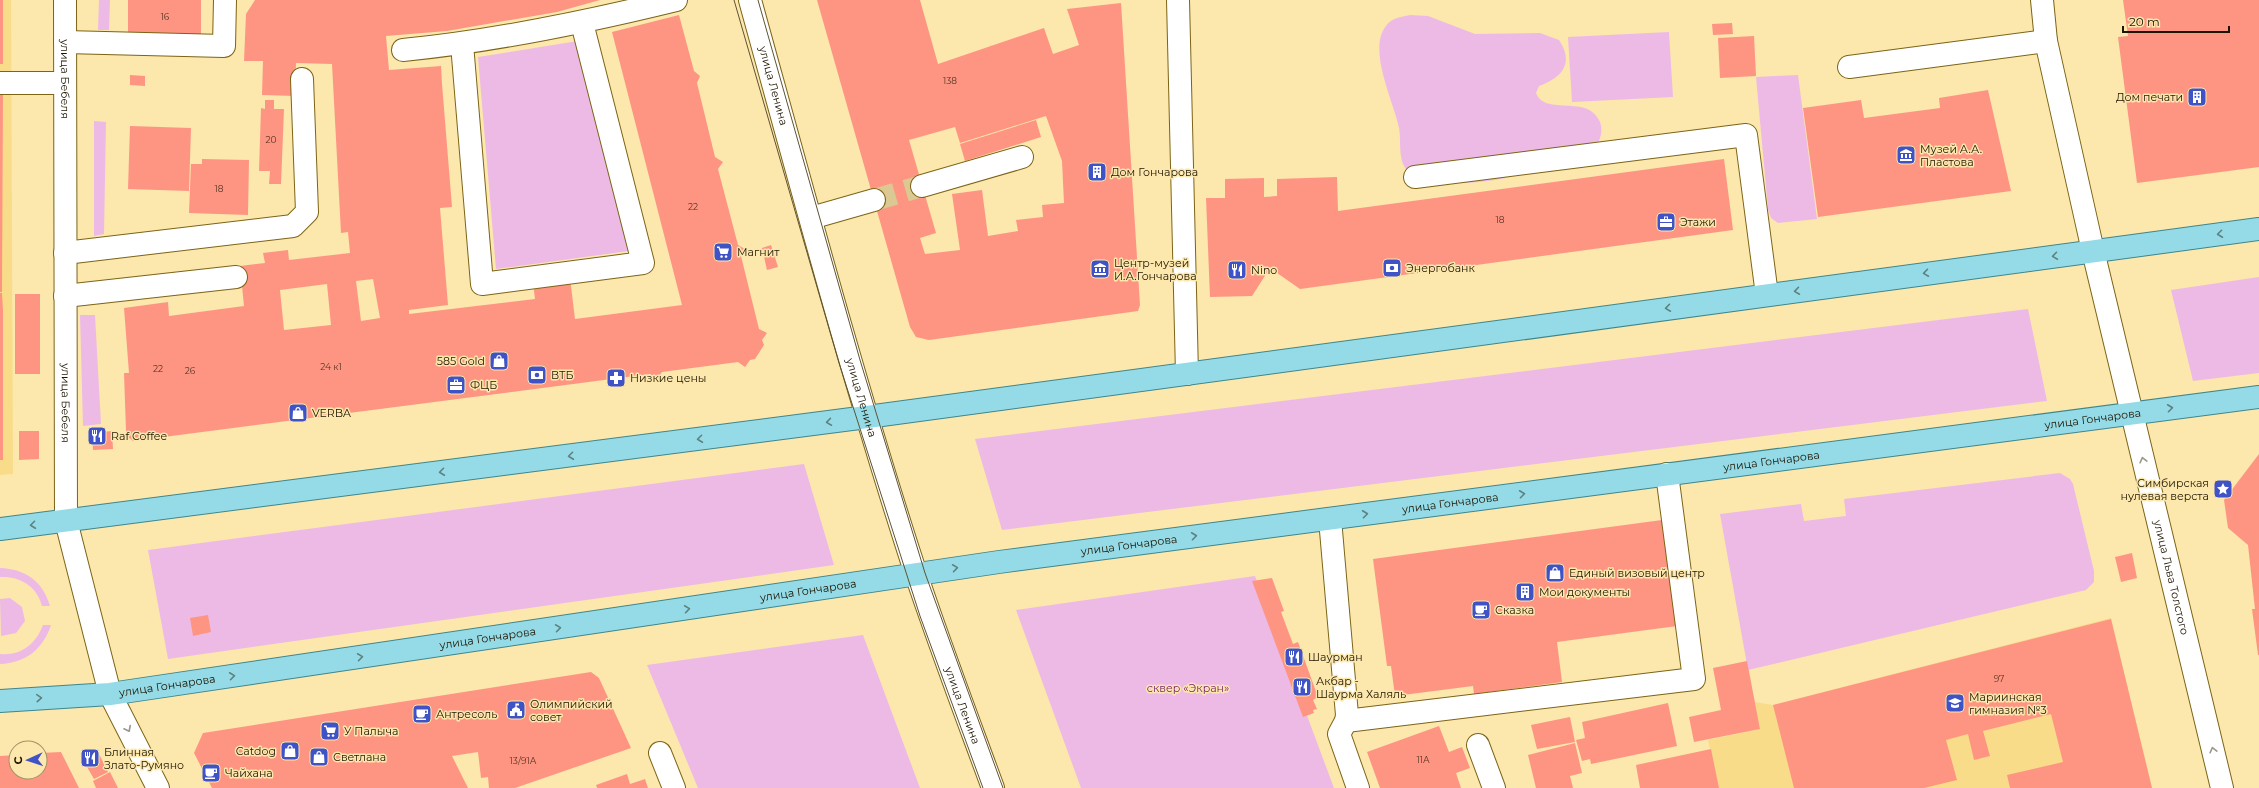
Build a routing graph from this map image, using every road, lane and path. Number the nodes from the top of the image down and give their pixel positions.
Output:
1 (65, 0) edge
2 (225, 0) edge
3 (676, 0) edge
4 (750, 0) edge
5 (1178, 0) edge
6 (2042, 0) edge
7 (582, 23) junction
8 (2046, 41) junction
9 (65, 42) junction
10 (462, 44) junction
11 (403, 50) dead end
12 (1849, 67) dead end
13 (302, 79) dead end
14 (0, 83) edge
15 (64, 83) junction
16 (1022, 157) dead end
17 (1415, 176) dead end
18 (922, 186) tunnel mouth
19 (874, 200) tunnel mouth
20 (811, 218) junction
21 (2259, 229) edge
22 (2093, 251) junction
23 (65, 253) junction
24 (236, 277) dead end
25 (1767, 295) junction
26 (65, 296) junction
27 (1187, 374) junction
28 (2259, 397) edge
29 (2132, 413) junction
30 (868, 417) junction
31 (1667, 474) junction
32 (1330, 519) junction
33 (66, 521) junction
34 (0, 529) edge
35 (916, 574) junction
36 (110, 694) junction
37 (0, 701) edge
38 (1346, 721) junction
39 (1478, 745) dead end
40 (660, 753) dead end
41 (158, 788) edge
42 (674, 788) edge
43 (994, 788) edge
44 (1358, 788) edge
45 (1494, 788) edge
46 (2222, 788) edge

1 - 9 street, улица Бебеля
2 - 9 street
3 - 7 street
4 - 20 street, улица Ленина
5 - 27 street
6 - 8 street, улица Льва Толстого
7 - 10 street
7 - 10 street
8 - 12 street
8 - 22 street, улица Льва Толстого
9 - 15 street, улица Бебеля
10 - 11 street
13 - 23 street
14 - 15 street
15 - 23 street, улица Бебеля
16 - 18 street
17 - 25 street
19 - 20 street
20 - 30 street, улица Ленина
21 -> 22 main road
22 -> 25 main road
22 - 29 street, улица Льва Толстого
23 - 26 street, улица Бебеля
24 - 26 street
25 -> 27 main road
26 - 33 street, улица Бебеля
27 - 30 main road
29 -> 28 main road, улица Гончарова
29 - 31 main road, улица Гончарова
46 -> 29 street, улица Льва Толстого
30 -> 33 main road
30 - 35 street, улица Ленина
32 -> 31 main road, улица Гончарова
31 - 38 street
35 -> 32 main road, улица Гончарова
32 - 38 street
33 -> 34 main road
33 - 36 street, улица Бебеля
36 -> 35 main road, улица Гончарова
35 - 43 street, улица Ленина
37 -> 36 main road, улица Гончарова
36 -> 41 street, улица Бебеля
38 - 44 street
39 - 45 street
40 - 42 street

